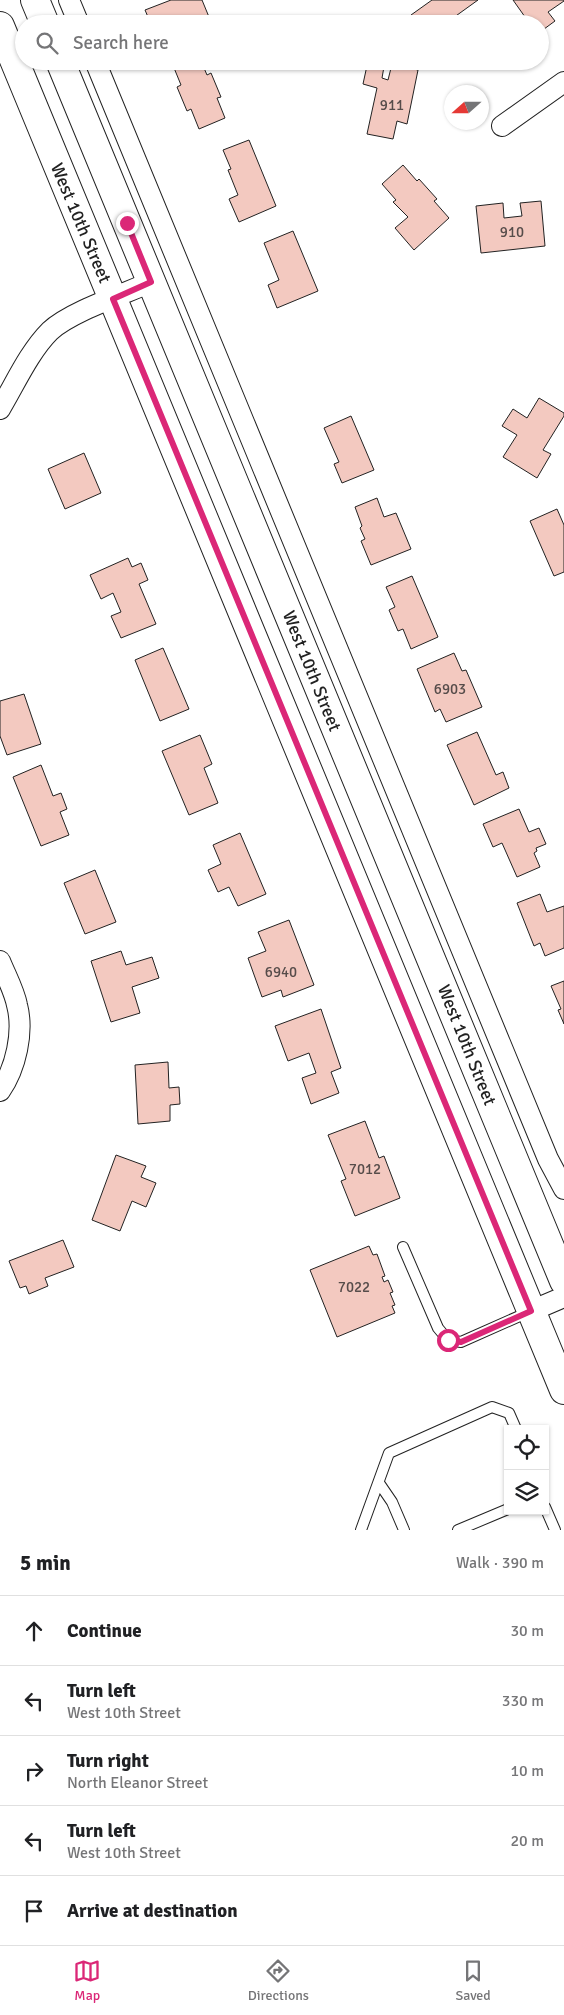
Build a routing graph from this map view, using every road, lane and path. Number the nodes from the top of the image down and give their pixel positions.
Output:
1 (35, 0) edge
2 (69, 0) edge
3 (41, 15) edge
4 (75, 15) edge
5 (0, 26) edge
6 (15, 62) edge
7 (18, 70) edge
8 (64, 70) edge
9 (98, 70) edge
10 (564, 82) edge
11 (502, 126) dead end
12 (151, 282) junction
13 (113, 299) junction
14 (0, 409) edge
15 (0, 961) edge
16 (0, 1091) edge
17 (564, 1189) edge
18 (403, 1247) dead end
19 (564, 1281) edge
20 (564, 1297) edge
21 (531, 1311) junction
22 (564, 1390) edge
23 (514, 1425) edge
24 (379, 1482) junction
25 (504, 1511) edge
26 (548, 1515) edge
27 (361, 1530) edge
28 (404, 1530) edge
29 (458, 1530) edge
30 (555, 1530) edge

1 - 3 main road
2 - 4 street
5 - 6 main road, West 10th Street
7 - 13 main road, West 10th Street
8 - 12 main road, West 10th Street
9 - 17 street, West 10th Street
10 - 11 street
12 - 13 street
12 - 19 main road, West 10th Street
13 - 14 street
13 - 21 main road, West 10th Street
15 - 16 street
18 - 21 lane
20 - 21 street
21 - 22 main road, West 10th Street
23 - 24 lane
24 - 27 lane
24 - 28 lane
25 - 29 lane
26 - 30 lane

